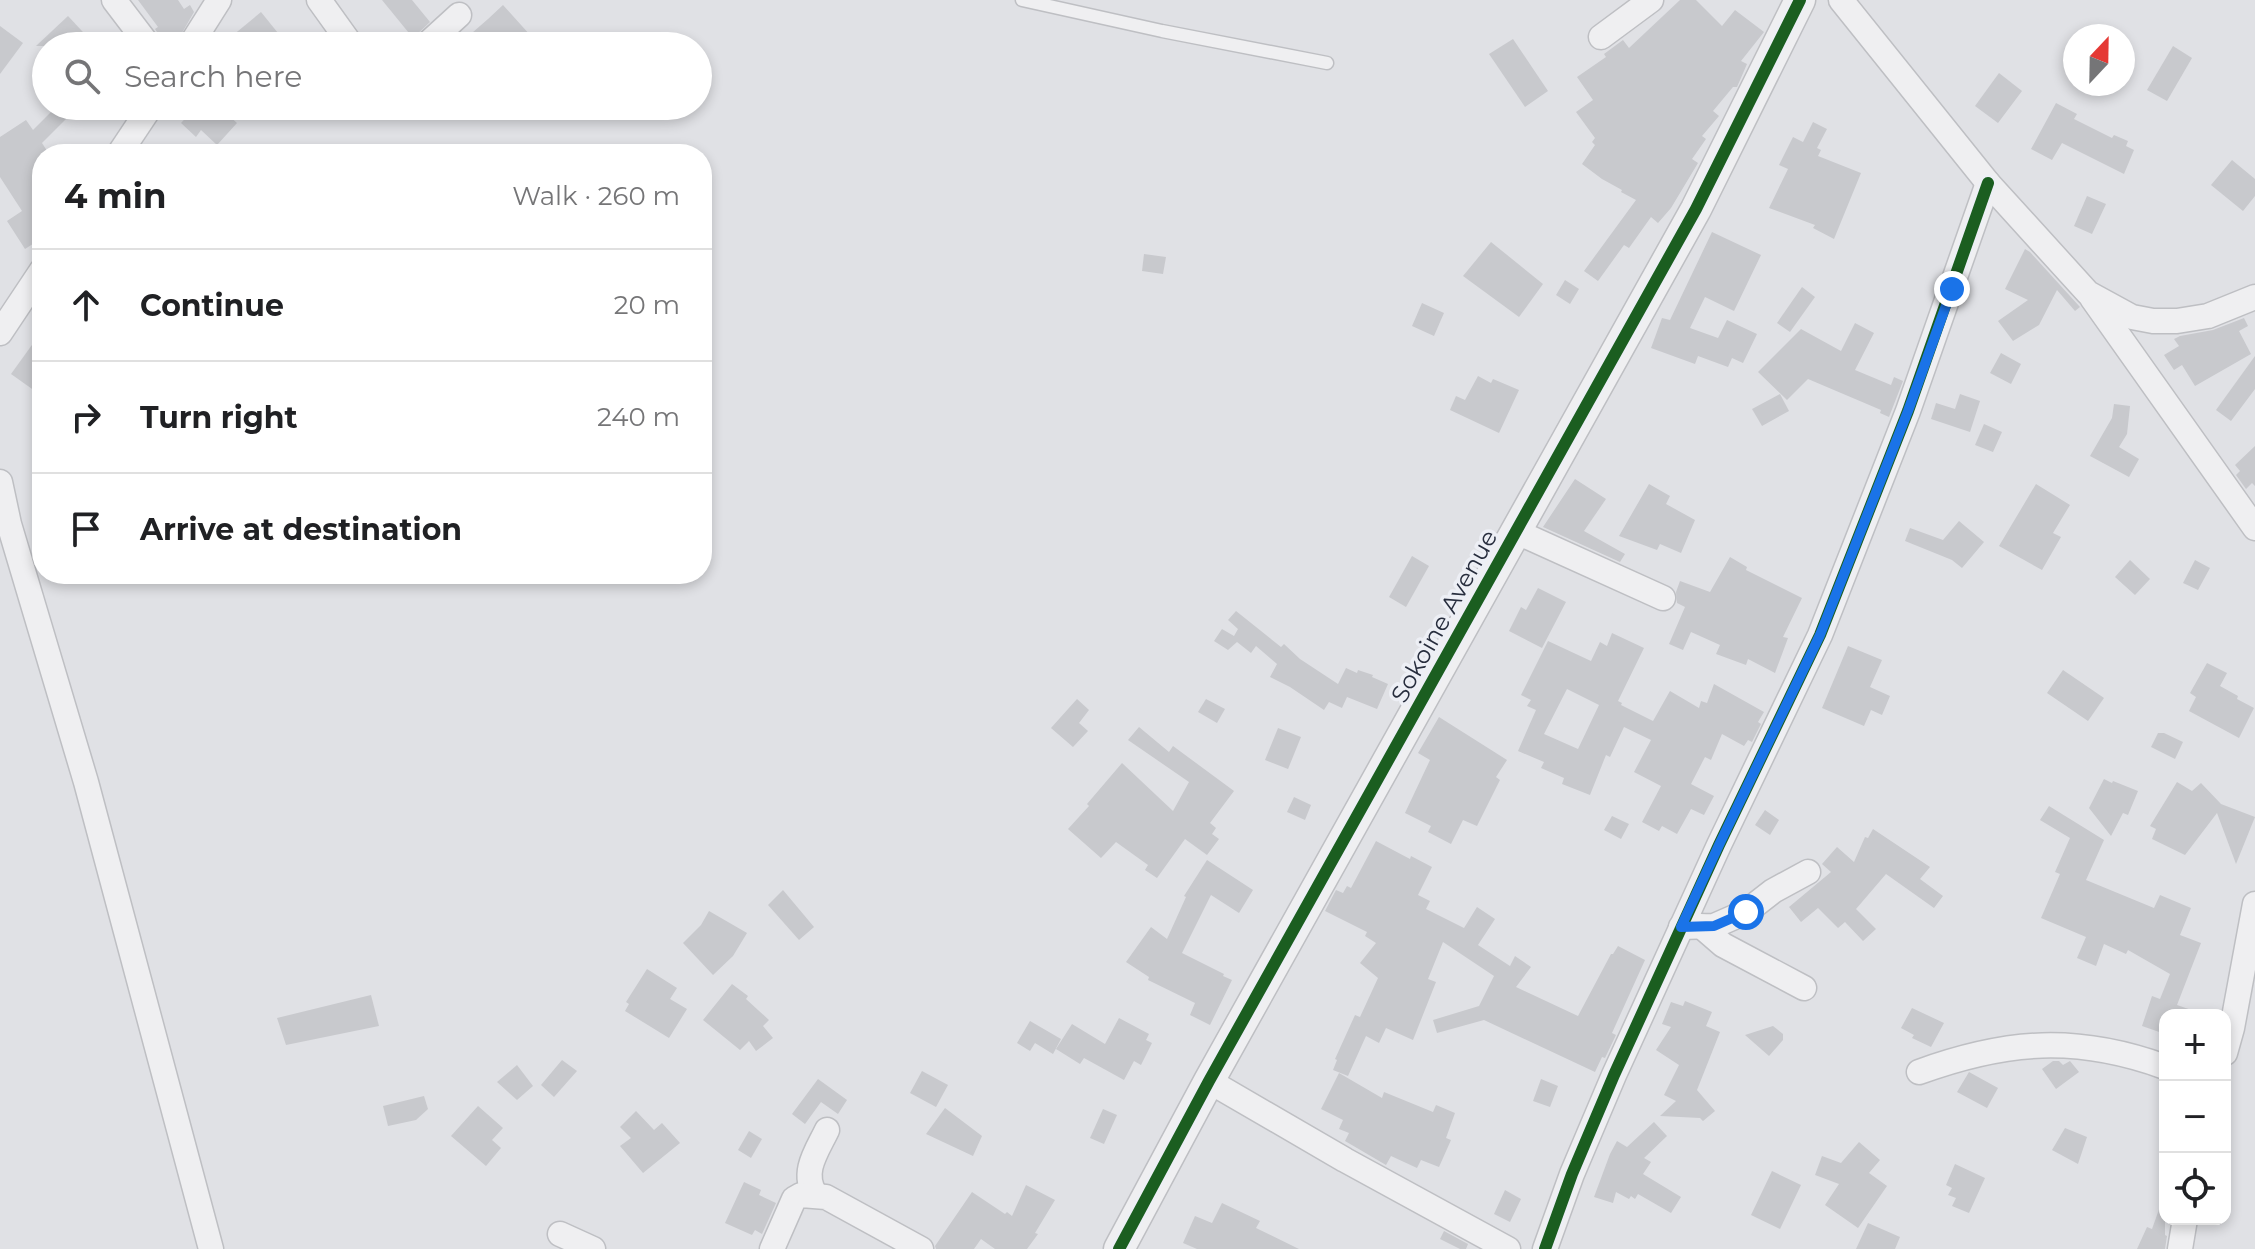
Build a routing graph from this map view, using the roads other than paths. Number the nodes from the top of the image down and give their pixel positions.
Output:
1 (114, 0) edge
2 (219, 0) edge
3 (319, 0) edge
4 (1022, 0) edge
5 (1651, 0) edge
6 (1800, 0) edge
7 (1841, 0) edge
8 (459, 15) dead end
9 (138, 32) edge
10 (199, 32) edge
11 (342, 32) edge
12 (440, 32) edge
13 (1601, 37) dead end
14 (1327, 63) dead end
15 (142, 120) edge
16 (126, 144) edge
17 (1988, 183) junction
18 (32, 285) edge
19 (2088, 293) junction
20 (2255, 297) edge
21 (0, 333) edge
22 (0, 482) edge
23 (5, 528) edge
24 (2255, 528) edge
25 (1517, 532) junction
26 (1663, 598) dead end
27 (1808, 872) dead end
28 (2255, 904) edge
29 (1691, 927) junction
30 (1804, 988) dead end
31 (2244, 1026) edge
32 (2231, 1044) edge
33 (2159, 1065) edge
34 (1919, 1072) dead end
35 (1209, 1081) junction
36 (827, 1130) dead end
37 (815, 1194) junction
38 (2184, 1225) edge
39 (560, 1234) dead end
40 (211, 1249) edge
41 (593, 1249) edge
42 (772, 1249) edge
43 (921, 1249) edge
44 (1119, 1249) edge
45 (1508, 1249) edge
46 (1545, 1249) edge
47 (2180, 1249) edge

1 - 9 street
2 - 10 street
3 - 11 street
4 - 14 lane
5 - 13 street
6 - 25 street, Sokoine Avenue
7 - 17 street
8 - 12 street
15 - 16 street
17 - 19 street
17 - 29 street
18 - 21 street
19 - 20 street
19 - 24 street
22 - 23 street
23 - 40 street
25 - 26 street
25 - 35 street, Sokoine Avenue
27 - 29 street
28 - 31 street
29 - 30 street
29 - 46 street
31 - 32 street
33 - 34 street
35 - 44 street, Sokoine Avenue
35 - 45 street
36 - 37 street
37 - 42 street
37 - 43 street
38 - 47 street
39 - 41 street

